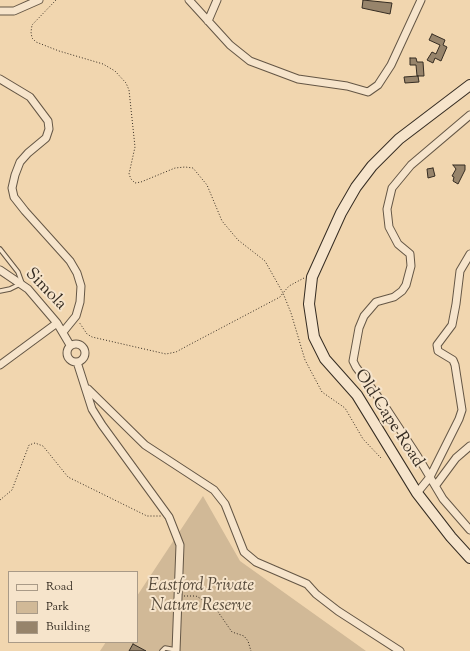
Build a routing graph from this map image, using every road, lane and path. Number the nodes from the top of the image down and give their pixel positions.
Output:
1 (39, 0) edge
2 (56, 0) edge
3 (189, 0) edge
4 (216, 0) edge
5 (421, 0) edge
6 (0, 11) edge
7 (208, 21) junction
8 (0, 80) edge
9 (470, 85) edge
10 (470, 115) edge
11 (0, 249) edge
12 (470, 254) edge
13 (0, 270) edge
14 (312, 277) junction
15 (22, 283) junction
16 (0, 291) edge
17 (283, 294) junction
18 (76, 316) junction
19 (57, 323) junction
20 (64, 333) junction
21 (70, 345) junction
22 (77, 362) junction
23 (0, 365) edge
24 (88, 389) junction
25 (470, 446) edge
26 (381, 458) dead end
27 (430, 477) junction
28 (436, 486) junction
29 (418, 493) junction
30 (0, 500) edge
31 (169, 516) junction
32 (470, 530) edge
33 (470, 558) edge
34 (179, 594) junction
35 (162, 651) edge
36 (176, 651) edge
37 (251, 651) edge
38 (400, 651) edge

1 - 6 street
2 - 17 path
3 - 7 street
4 - 7 street
5 - 7 street
8 - 18 street
9 - 14 street, Old Cape Road
10 - 27 street
11 - 15 lane
12 - 27 street
13 - 15 street, Simola
14 - 17 path
14 - 29 street, Old Cape Road
15 - 16 lane
15 - 19 street, Simola
17 - 18 path
17 - 26 path
18 - 20 street
19 - 20 street, Simola
19 - 23 street
20 - 21 street, Simola
21 - 22 street
21 - 22 street
22 - 24 street
24 - 31 street
24 - 38 street
25 - 28 street
27 - 28 street
27 - 29 street
28 - 32 street
29 - 33 street, Old Cape Road
30 - 31 path
31 - 34 street
34 - 36 street
34 - 37 path
35 - 36 lane

